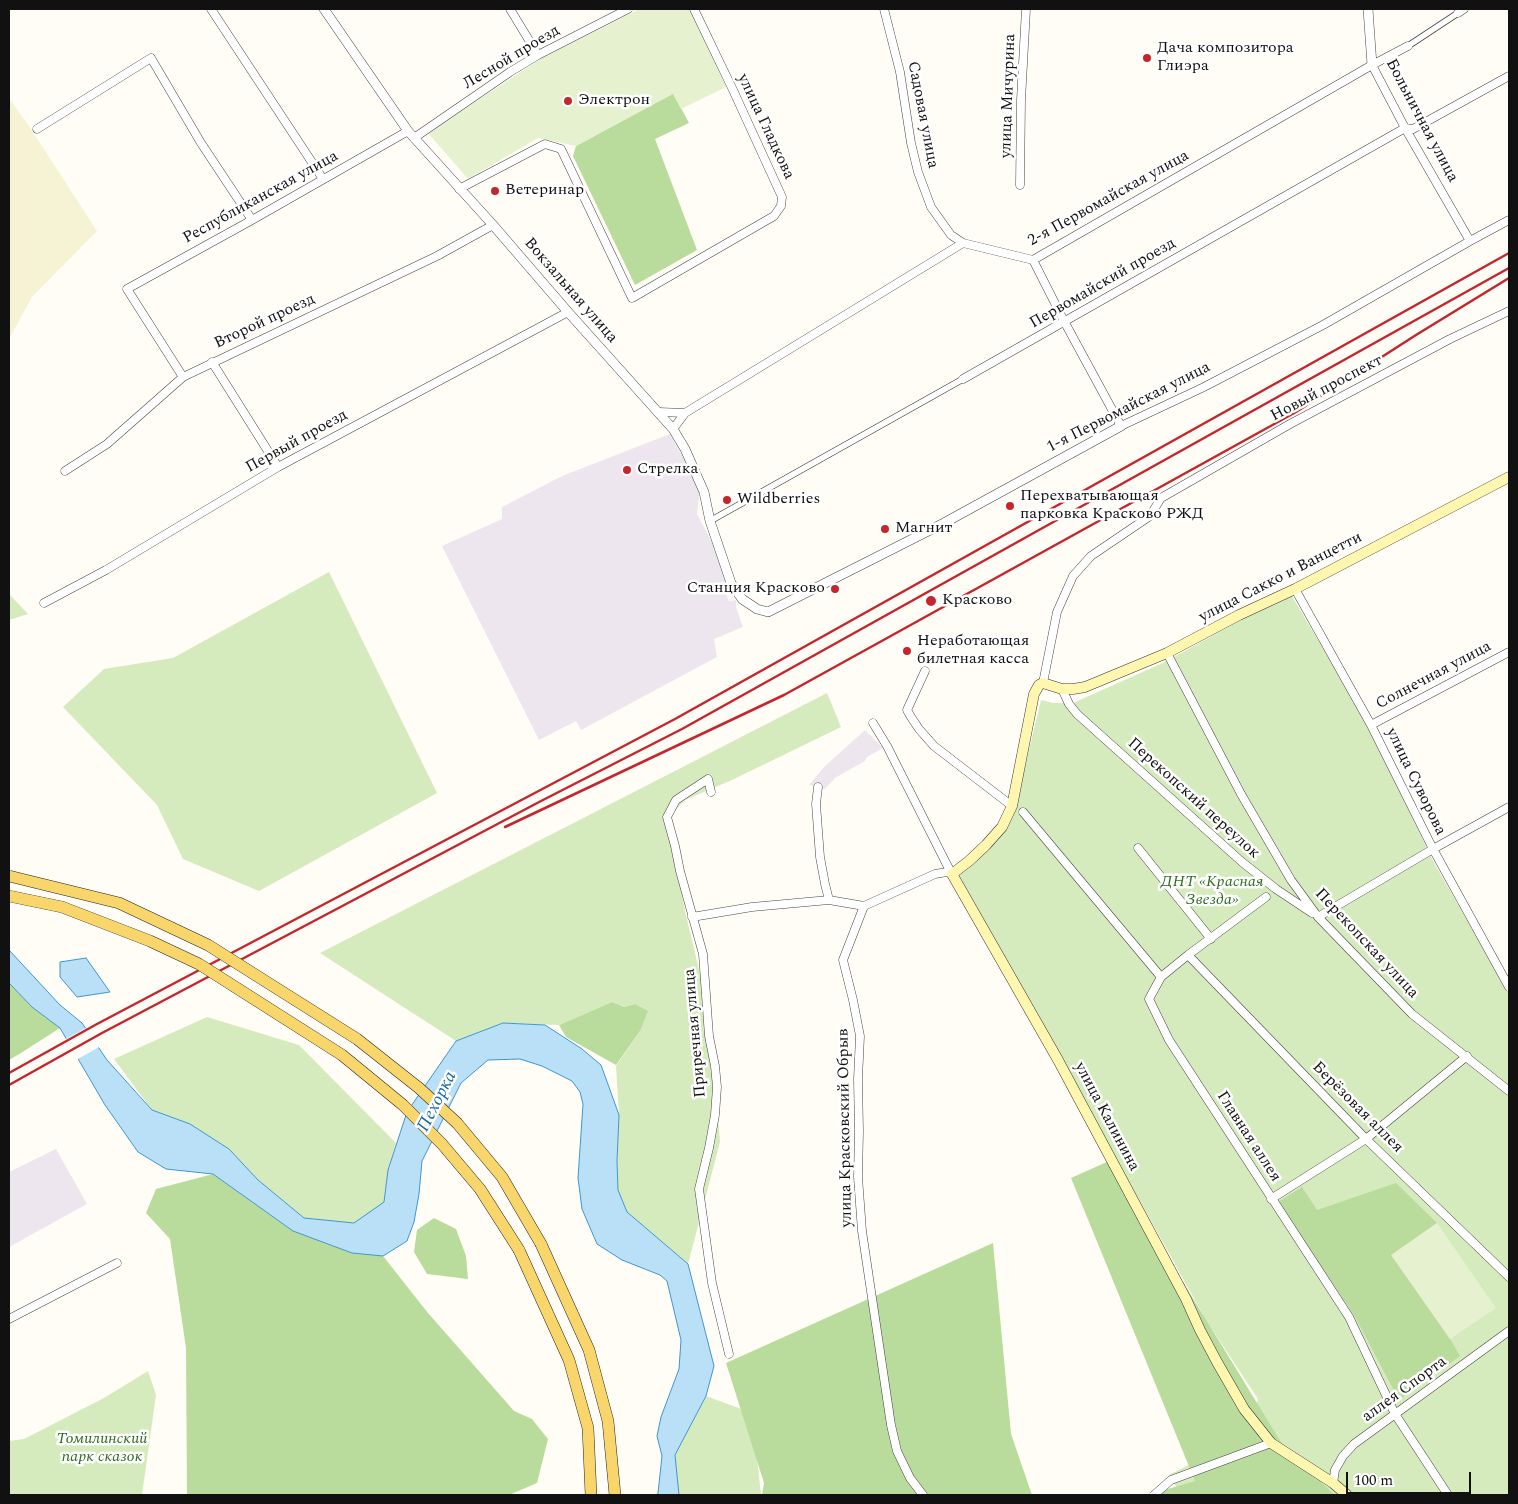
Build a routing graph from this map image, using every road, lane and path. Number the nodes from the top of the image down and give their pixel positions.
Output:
1 (212, 9) edge
2 (324, 9) edge
3 (510, 9) edge
4 (628, 9) edge
5 (694, 9) edge
6 (884, 9) edge
7 (1026, 9) edge
8 (1368, 9) edge
9 (1461, 11) edge
10 (1408, 46) joint
11 (538, 55) junction
12 (1372, 65) junction
13 (1509, 76) edge
14 (1405, 128) junction
15 (37, 130) dead end
16 (411, 134) junction
17 (323, 179) junction
18 (1020, 185) dead end
19 (459, 188) junction
20 (252, 220) junction
21 (1509, 220) edge
22 (493, 225) junction
23 (1470, 241) junction
24 (963, 244) junction
25 (1034, 260) junction
26 (1509, 311) edge
27 (568, 312) junction
28 (1064, 321) junction
29 (212, 362) junction
30 (183, 377) junction
31 (963, 380) joint
32 (659, 412) junction
33 (685, 413) junction
34 (1121, 426) junction
35 (673, 428) junction
36 (278, 467) junction
37 (65, 471) dead end
38 (1509, 478) edge
39 (710, 521) junction
40 (1295, 589) junction
41 (44, 603) dead end
42 (757, 610) joint
43 (1167, 653) junction
44 (1509, 653) edge
45 (925, 671) dead end
46 (1043, 683) junction
47 (1062, 689) junction
48 (873, 723) dead end
49 (1371, 724) junction
50 (818, 787) dead end
51 (712, 792) dead end
52 (1012, 806) junction
53 (1509, 807) edge
54 (1023, 812) dead end
55 (1138, 848) dead end
56 (1433, 849) junction
57 (952, 874) junction
58 (9, 876) edge
59 (9, 896) edge
60 (1266, 897) dead end
61 (830, 900) junction
62 (864, 906) junction
63 (692, 917) junction
64 (1318, 917) junction
65 (1211, 939) junction
66 (1188, 955) junction
67 (1161, 977) junction
68 (1509, 987) edge
69 (1468, 1056) junction
70 (1509, 1091) edge
71 (1366, 1139) junction
72 (1271, 1199) junction
73 (117, 1263) dead end
74 (1509, 1277) edge
75 (9, 1320) edge
76 (1509, 1331) edge
77 (729, 1354) dead end
78 (1395, 1414) junction
79 (1271, 1443) junction
80 (1333, 1483) junction
81 (591, 1495) edge
82 (615, 1495) edge
83 (923, 1495) edge
84 (1154, 1495) edge
85 (1347, 1495) edge
86 (1448, 1495) edge

1 - 17 street
2 - 16 street, Вокзальная улица
3 - 11 street
4 - 11 street, Лесной проезд
5 - 19 street, улица Гладкова
6 - 24 street, Садовая улица
7 - 18 street, улица Мичурина
8 - 12 street, Больничная улица
9 - 10 street, 2-я Первомайская улица
10 - 12 street, 2-я Первомайская улица
11 - 16 street, Лесной проезд
12 - 14 street, Больничная улица
12 - 25 street, 2-я Первомайская улица
13 - 14 street, Первомайский проезд
14 - 23 street, Больничная улица
14 - 28 street, Первомайский проезд
15 - 20 street
16 - 17 street, Республиканская улица
16 - 19 street, Вокзальная улица
17 - 20 street, Республиканская улица
19 - 22 street, Вокзальная улица
20 - 30 street, Республиканская улица
21 - 23 street, 1-я Первомайская улица
22 - 27 street, Вокзальная улица
22 - 29 street, Второй проезд
23 - 34 street, 1-я Первомайская улица
24 - 25 street, 2-я Первомайская улица
24 - 33 street
25 - 28 street
26 - 46 street, Новый проспект
27 - 32 street, Вокзальная улица
27 - 36 street, Первый проезд
28 - 31 street, Первомайский проезд
28 - 34 street
29 - 30 street, Второй проезд
29 - 36 street
30 - 37 street, Второй проезд
31 - 39 street, Первомайский проезд
32 - 33 street
32 - 35 street, Вокзальная улица
33 - 35 street
34 - 42 street, 1-я Первомайская улица
35 - 39 street, Вокзальная улица
36 - 41 street, Первый проезд
38 - 40 main road, улица Сакко и Ванцетти
39 - 42 street, Вокзальная улица
40 - 43 main road, улица Сакко и Ванцетти
40 - 49 street, улица Суворова
43 - 47 main road, улица Сакко и Ванцетти
43 - 64 street, Перекопская улица
44 - 49 street, Солнечная улица
45 - 52 street
46 - 47 main road
46 - 52 main road
47 - 64 street, Перекопский переулок
48 - 57 street, улица Калинина
49 - 56 street, улица Суворова
50 - 61 street
51 - 63 street, Приречная улица
52 - 57 main road
53 - 56 street
54 - 67 street
55 - 65 street
56 - 64 street
56 - 68 street, улица Суворова
57 - 62 street
57 - 79 main road, улица Калинина
58 - 82 main road, bridge
59 - 81 main road, bridge
60 - 65 street
61 - 62 street
61 - 63 street
62 - 83 street, улица Красковский Обрыв
63 - 77 street, Приречная улица
64 - 69 street, Перекопская улица
65 - 66 street
66 - 67 street
66 - 71 street, Берёзовая аллея
67 - 72 street, Главная аллея
69 - 70 street, Перекопская улица
69 - 71 street
71 - 72 street
71 - 74 street, Берёзовая аллея
72 - 78 street, Главная аллея
73 - 75 street
76 - 78 street, аллея Спорта
78 - 80 street, аллея Спорта
78 - 86 street, Главная аллея
79 - 80 main road, улица Калинина
79 - 84 street
80 - 85 main road, улица Калинина

